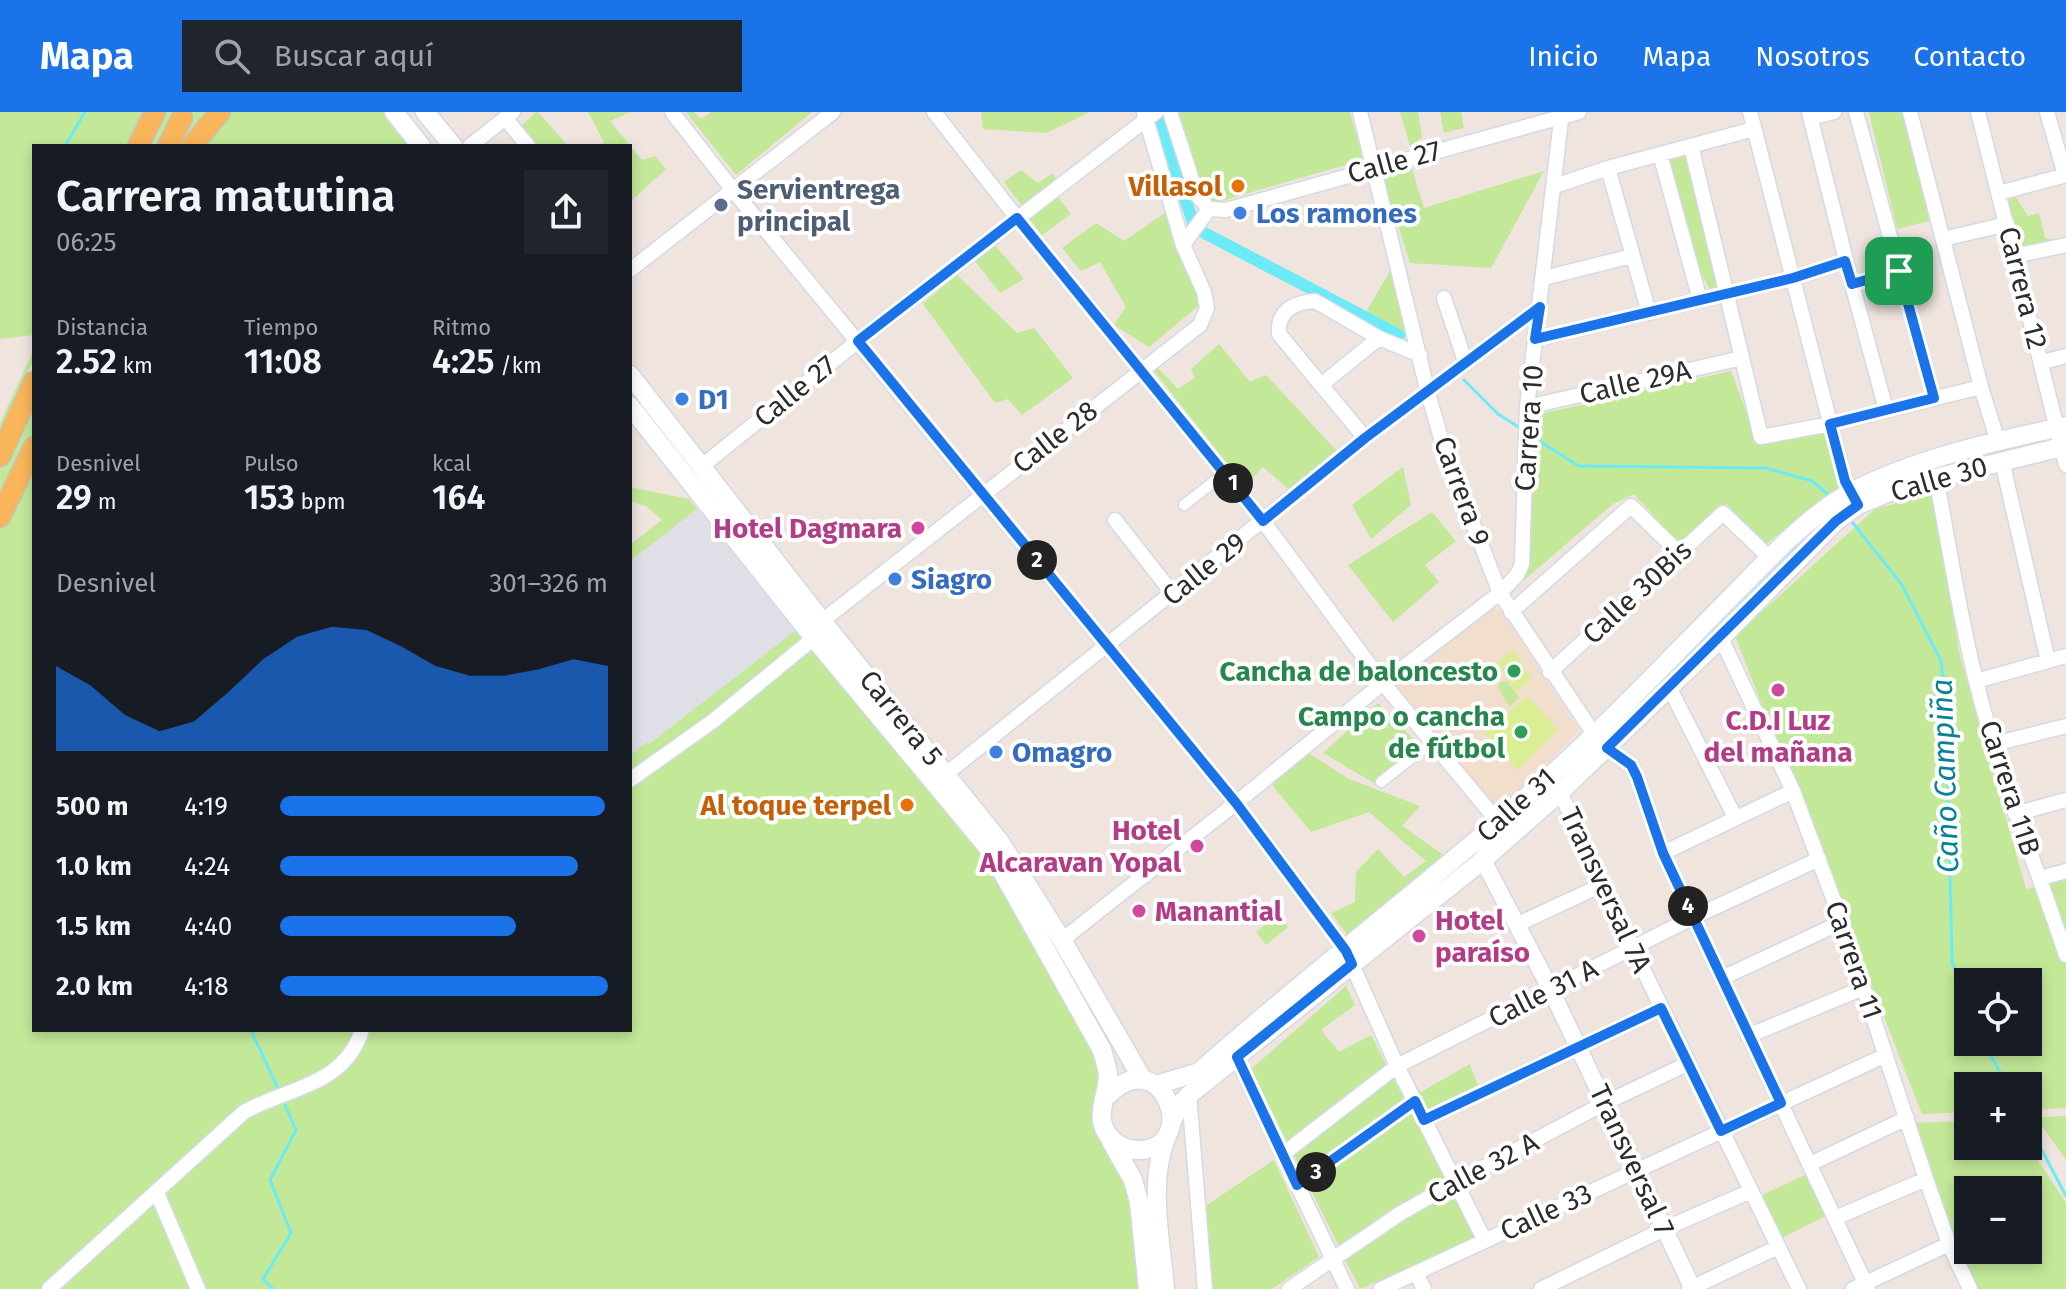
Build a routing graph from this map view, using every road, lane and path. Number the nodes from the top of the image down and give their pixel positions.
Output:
1 (155, 112) edge
2 (220, 112) edge
3 (394, 112) edge
4 (425, 112) edge
5 (672, 112) edge
6 (833, 112) edge
7 (934, 112) edge
8 (1170, 112) edge
9 (1360, 112) edge
10 (1579, 112) edge
11 (1750, 112) edge
12 (1834, 112) edge
13 (1856, 112) edge
14 (1910, 112) edge
15 (1978, 112) edge
16 (2047, 112) edge
17 (1563, 114) edge
18 (509, 115) edge
19 (1149, 115) edge
20 (1810, 115) edge
21 (182, 118) dead end
22 (1754, 129) junction
23 (139, 144) edge
24 (169, 144) edge
25 (194, 144) edge
26 (419, 144) edge
27 (451, 144) edge
28 (473, 144) edge
29 (527, 144) edge
30 (1691, 146) junction
31 (1660, 154) junction
32 (1375, 167) junction
33 (1608, 168) junction
34 (2066, 175) edge
35 (1555, 186) junction
36 (732, 189) junction
37 (1999, 193) junction
38 (1209, 209) junction
39 (1017, 218) junction
40 (2007, 224) junction
41 (1943, 239) junction
42 (1183, 245) junction
43 (2066, 245) edge
44 (1632, 256) junction
45 (2015, 256) junction
46 (1845, 261) junction
47 (632, 268) edge
48 (1899, 271) junction
49 (1544, 278) junction
50 (1793, 278) junction
51 (1852, 284) junction
52 (1727, 294) junction
53 (1444, 298) dead end
54 (1700, 300) junction
55 (1540, 307) junction
56 (1649, 313) junction
57 (1379, 338) junction
58 (1535, 339) junction
59 (858, 341) junction
60 (1420, 355) junction
61 (2066, 356) edge
62 (1742, 358) junction
63 (2042, 362) junction
64 (1466, 364) junction
65 (1141, 369) junction
66 (632, 378) edge
67 (1321, 385) junction
68 (32, 386) edge
69 (1981, 387) junction
70 (1428, 393) junction
71 (1934, 398) junction
72 (1527, 407) junction
73 (632, 408) edge
74 (1886, 410) junction
75 (1830, 424) junction
76 (2062, 426) edge
77 (1365, 438) junction
78 (1998, 442) junction
79 (32, 451) edge
80 (2065, 453) edge
81 (0, 456) edge
82 (2002, 461) junction
83 (702, 466) junction
84 (1225, 473) junction
85 (1936, 477) junction
86 (983, 494) junction
87 (1855, 499) junction
88 (1184, 505) dead end
89 (1832, 515) junction
90 (0, 517) edge
91 (1115, 520) dead end
92 (1263, 521) junction
93 (1679, 553) junction
94 (1770, 558) junction
95 (1500, 593) junction
96 (1173, 594) junction
97 (1511, 612) junction
98 (818, 629) junction
99 (1721, 638) junction
100 (1107, 647) junction
101 (2066, 656) edge
102 (2048, 661) junction
103 (1550, 672) junction
104 (1976, 681) junction
105 (1383, 683) junction
106 (1669, 687) junction
107 (2066, 726) edge
108 (1600, 741) junction
109 (1432, 742) junction
110 (1994, 744) junction
111 (946, 774) junction
112 (632, 779) edge
113 (1381, 782) dead end
114 (1793, 791) junction
115 (1560, 792) junction
116 (2066, 800) edge
117 (1236, 803) junction
118 (2015, 814) junction
119 (1735, 817) junction
120 (1499, 823) junction
121 (1663, 853) junction
122 (1819, 859) junction
123 (1483, 860) junction
124 (2066, 871) edge
125 (2041, 878) junction
126 (1602, 885) junction
127 (1694, 917) junction
128 (1842, 922) junction
129 (1518, 924) junction
130 (1062, 940) junction
131 (1633, 947) junction
132 (2066, 955) edge
133 (1349, 957) junction
134 (1722, 978) junction
135 (1863, 988) junction
136 (1551, 990) junction
137 (1661, 1008) junction
138 (361, 1032) edge
139 (1748, 1036) junction
140 (1578, 1046) junction
141 (1234, 1050) junction
142 (1886, 1055) junction
143 (1687, 1064) junction
144 (1397, 1066) junction
145 (1150, 1083) junction
146 (1189, 1095) junction
147 (1107, 1096) junction
148 (1415, 1101) junction
149 (1605, 1103) junction
150 (1781, 1103) junction
151 (1907, 1118) junction
152 (1424, 1120) junction
153 (1170, 1128) junction
154 (1721, 1131) junction
155 (1108, 1136) junction
156 (1283, 1154) junction
157 (1810, 1164) junction
158 (1637, 1170) junction
159 (1926, 1179) junction
160 (1456, 1182) junction
161 (1297, 1185) junction
162 (1751, 1191) junction
163 (157, 1193) junction
164 (1835, 1218) junction
165 (1664, 1229) junction
166 (1485, 1241) junction
167 (1949, 1244) junction
168 (1778, 1247) junction
169 (1332, 1260) junction
170 (1416, 1273) junction
171 (1862, 1287) edge
172 (1691, 1288) edge
173 (49, 1289) edge
174 (198, 1289) edge
175 (1148, 1289) edge
176 (1165, 1289) edge
177 (1205, 1289) edge
178 (1289, 1289) edge
179 (1347, 1289) edge
180 (1381, 1289) edge
181 (1424, 1289) edge
182 (1541, 1289) edge
183 (1799, 1289) edge
184 (1970, 1289) edge

1 - 23 main road
2 - 25 main road
3 - 26 main road
4 - 27 main road
5 - 36 street
6 - 36 street
7 - 39 street
8 - 38 street
9 - 32 street, Carrera 9
10 - 17 street, Calle 27
11 - 22 street
12 - 20 street
13 - 48 street
14 - 41 street
15 - 37 street, Carrera 12
16 - 34 street
17 - 32 street, Calle 27
17 - 35 street, Carrera 10
18 - 28 street
18 - 29 street
19 - 39 street, Calle 27
19 - 42 street
20 - 46 street
21 - 24 main road
22 - 30 street
22 - 50 street
30 - 31 street
30 - 52 street
31 - 33 street
31 - 54 street
32 - 38 street, Calle 27
32 - 60 street, Carrera 9
33 - 35 street
33 - 44 street
34 - 37 street
35 - 49 street, Carrera 10
36 - 47 street
36 - 59 street
37 - 40 street, Carrera 12
38 - 42 street
39 - 59 street, Calle 27
39 - 65 street
40 - 41 street
40 - 45 street, Carrera 12
41 - 69 street
42 - 65 street, Calle 28
43 - 45 street
44 - 49 street
44 - 56 street
45 - 63 street, Carrera 12
46 - 50 street
46 - 51 street
48 - 51 street
48 - 71 street
49 - 55 street, Carrera 10
50 - 52 street
50 - 75 street
51 - 74 street
52 - 54 street
52 - 62 street
53 - 64 street
54 - 56 street
55 - 58 street, Carrera 10
55 - 64 street, Calle 29
56 - 58 street
57 - 60 street
57 - 67 street
57 - 67 street
58 - 72 street, Carrera 10
59 - 83 street, Calle 27
59 - 86 street
60 - 70 street, Carrera 9
61 - 63 street
62 - 72 street, Calle 29A
62 - 75 street
63 - 76 street, Carrera 12
64 - 70 street, Calle 29
65 - 84 street
65 - 86 street, Calle 28
66 - 83 main road, Carrera 5
67 - 77 street
68 - 81 main road
69 - 71 street
69 - 78 street
70 - 77 street, Calle 29
70 - 95 street, Carrera 9
71 - 74 street
72 - 95 street, Carrera 10
73 - 98 main road, Carrera 5
74 - 75 street
75 - 87 street
76 - 78 main road, Calle 30
76 - 80 street, Carrera 12
77 - 92 street, Calle 29
78 - 87 main road, Calle 30
79 - 90 main road
80 - 82 main road, Calle 30
82 - 85 main road, Calle 30
82 - 102 street
83 - 98 main road, Carrera 5
84 - 88 street
84 - 92 street
85 - 87 main road, Calle 30
85 - 104 street, Carrera 11B
86 - 98 street, Calle 28
86 - 100 street
87 - 89 main road, Calle 30
89 - 94 main road, Calle 31
89 - 99 main road, Calle 30
91 - 96 street
92 - 96 street, Calle 29
92 - 105 street
93 - 94 street, Calle 30Bis
93 - 97 street
93 - 103 street, Calle 30Bis
94 - 108 main road, Calle 31
95 - 97 street, Carrera 9
95 - 105 street
96 - 100 street, Calle 29
97 - 103 street, Carrera 9
98 - 111 main road, Carrera 5
98 - 112 street, Calle 28
98 - 147 main road, Carrera 5
99 - 106 main road, Calle 31
99 - 114 street, Carrera 11
100 - 111 street, Calle 29
100 - 117 street
101 - 102 street
102 - 104 street
103 - 108 street, Carrera 9
104 - 110 street, Carrera 11B
105 - 109 street
105 - 117 street
106 - 108 main road, Calle 31
106 - 119 street
107 - 110 street
108 - 115 main road, Calle 31
108 - 120 main road, Calle 31
108 - 121 street, Carrera 9
109 - 113 street
109 - 120 street
110 - 118 street, Carrera 11B
111 - 130 main road, Carrera 5
114 - 119 street
114 - 122 street, Carrera 11
115 - 123 main road, Calle 31
115 - 126 street, Transversal 7A
116 - 118 street
117 - 130 street
117 - 133 street
118 - 125 street, Carrera 11B
119 - 121 street
120 - 123 street
120 - 133 main road, Calle 31
121 - 127 street, Carrera 9
122 - 127 street, Calle 31 A
122 - 128 street, Carrera 11
123 - 129 street, Transversal 7
123 - 133 main road, Calle 31
124 - 125 street
125 - 132 street, Carrera 11B
126 - 129 street
126 - 131 street, Transversal 7A
127 - 131 street, Calle 31 A
127 - 134 street, Carrera 9
128 - 134 street
128 - 135 street, Carrera 11
129 - 136 street, Transversal 7
130 - 145 main road, Carrera 5
131 - 136 street, Calle 31 A
131 - 137 street, Transversal 7A
133 - 141 main road, Calle 31
133 - 144 street
134 - 139 street, Carrera 9
135 - 139 street
135 - 142 street, Carrera 11
136 - 140 street, Transversal 7
136 - 144 street, Calle 31 A
137 - 140 street
137 - 143 street, Transversal 7A
138 - 163 street
139 - 150 street, Carrera 9
140 - 149 street, Transversal 7
140 - 152 street
141 - 145 main road, Calle 31
141 - 146 main road, Calle 31
141 - 156 street
142 - 150 street, Calle 33
142 - 151 street, Carrera 11
143 - 149 street, Calle 32 A
143 - 154 street, Transversal 7A
144 - 148 street
144 - 156 street, Calle 31 A
145 - 147 main road
145 - 153 main road
146 - 153 main road, Calle 31
146 - 177 street
147 - 155 main road
148 - 152 street
148 - 161 street
149 - 158 street, Transversal 7
149 - 160 street, Calle 32 A
150 - 154 street, Calle 33
150 - 157 street, Carrera 9
151 - 157 street
151 - 159 street, Carrera 11
152 - 160 street
153 - 155 main road
153 - 176 main road
154 - 158 street, Calle 33
154 - 162 street, Transversal 7A
155 - 175 main road
156 - 161 street
157 - 164 street, Carrera 9
158 - 165 street, Transversal 7
158 - 166 street, Calle 33
159 - 164 street
159 - 167 street, Carrera 11
160 - 166 street
160 - 169 street, Calle 32 A
161 - 169 street
162 - 165 street
162 - 168 street, Transversal 7A
163 - 173 street
163 - 174 street
164 - 171 street, Carrera 9
165 - 172 street, Transversal 7
165 - 182 street
166 - 170 street, Calle 33
167 - 171 street
167 - 184 street, Carrera 11
168 - 172 street
168 - 183 street, Transversal 7A
169 - 178 street, Calle 32 A
169 - 179 street
170 - 180 street, Calle 33
170 - 181 street

